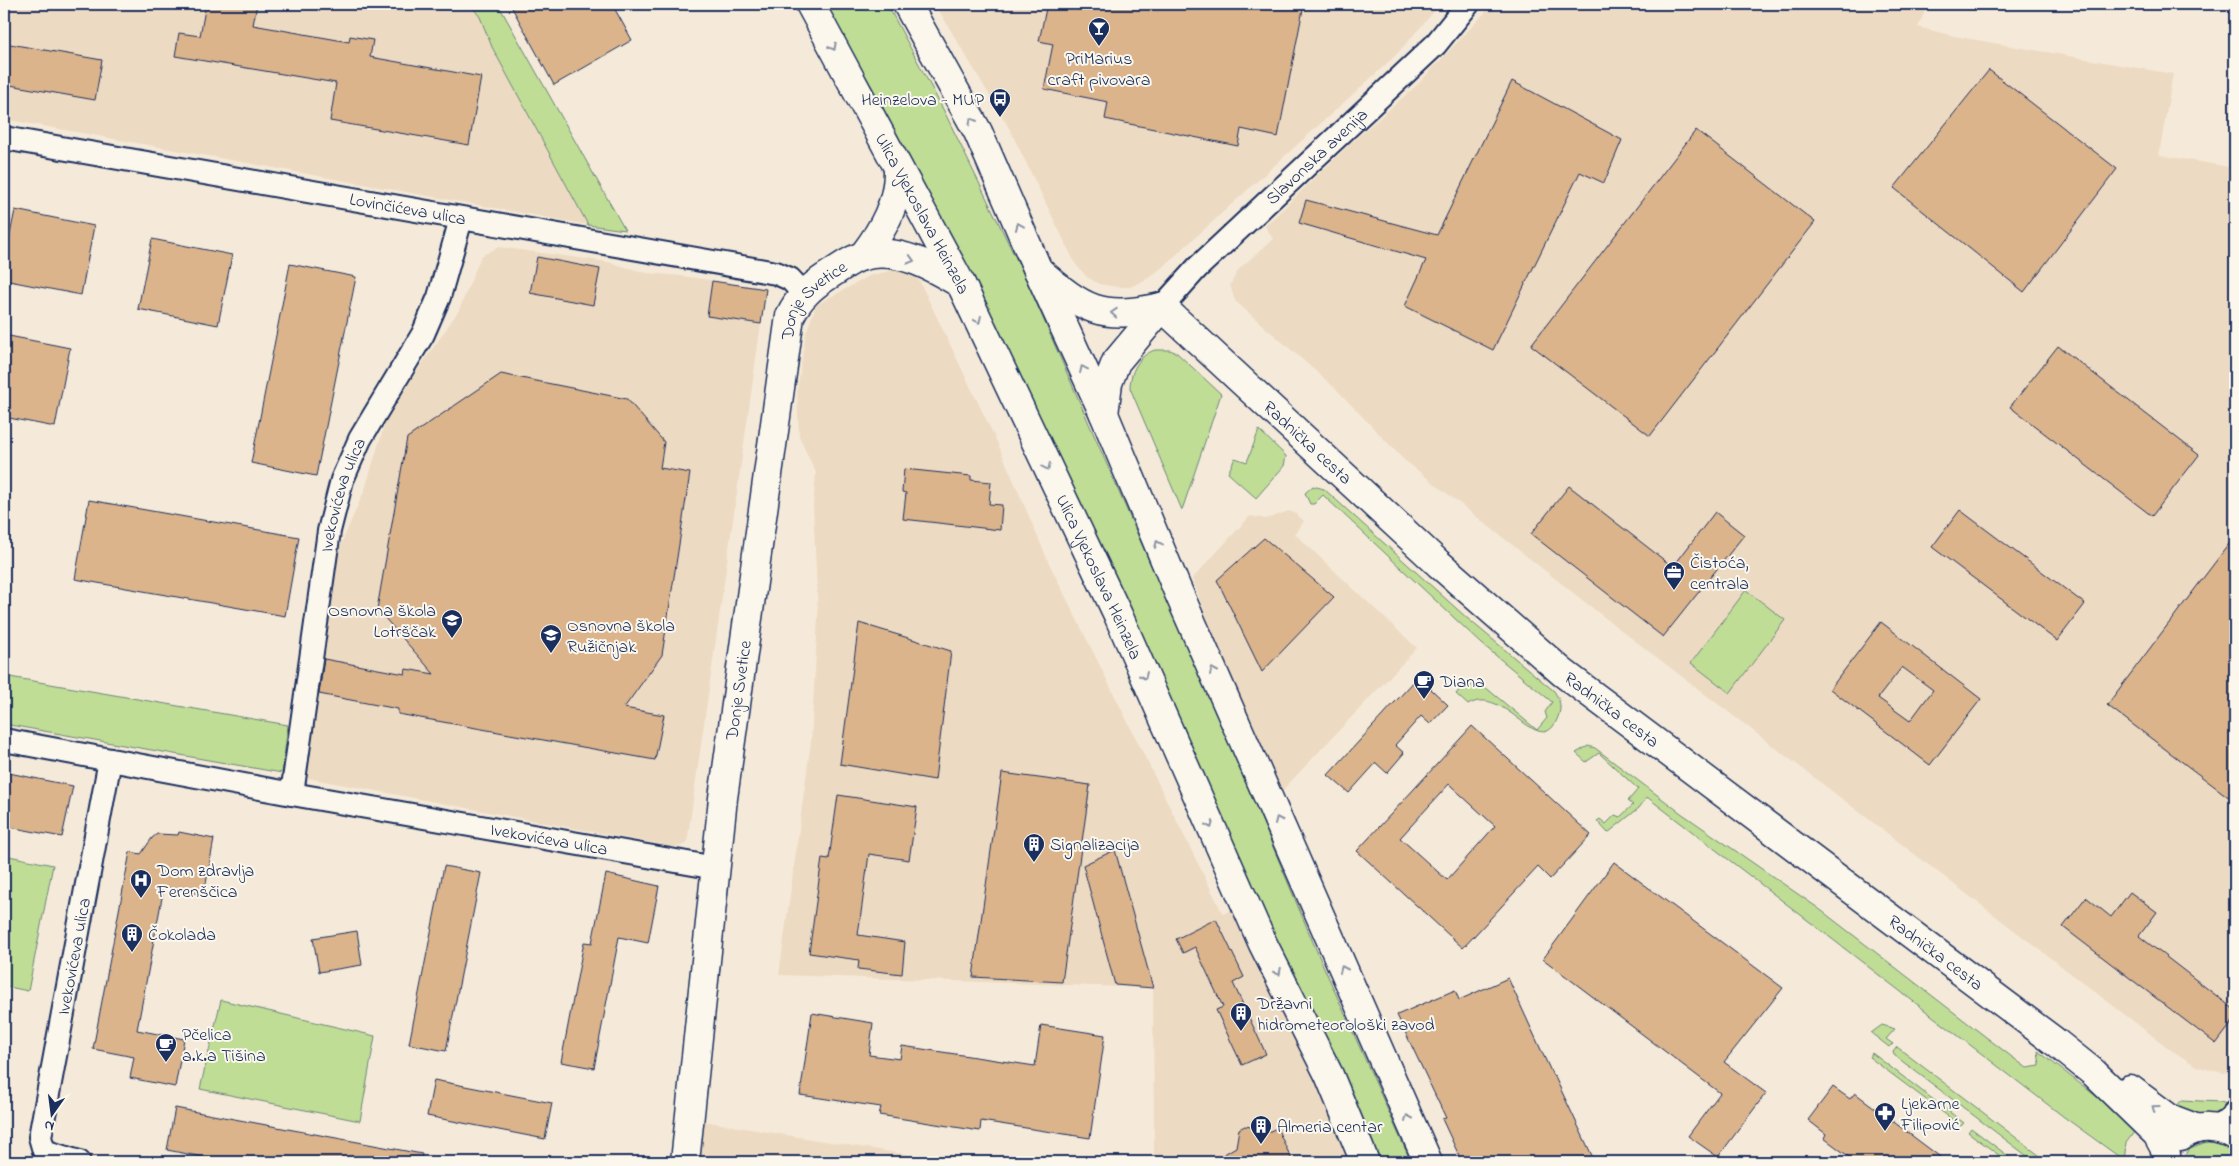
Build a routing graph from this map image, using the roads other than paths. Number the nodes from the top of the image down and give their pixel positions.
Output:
1 (810, 4) edge
2 (907, 4) edge
3 (1468, 4) edge
4 (4, 138) edge
5 (898, 168) junction
6 (461, 219) junction
7 (863, 256) junction
8 (1038, 270) junction
9 (961, 284) junction
10 (804, 294) junction
11 (1162, 307) junction
12 (1104, 414) junction
13 (4, 740) edge
14 (110, 760) junction
15 (292, 794) junction
16 (716, 868) junction
17 (2094, 1073) junction
18 (2221, 1126) edge
19 (2165, 1159) edge
20 (79, 1162) edge
21 (685, 1162) edge
22 (1365, 1162) edge
23 (1428, 1162) edge

1 -> 5 street, Ulica Vjekoslava Heinzela
8 -> 2 street
3 - 11 street, Slavonska avenija
4 - 6 street, Lovinčićeva ulica
5 - 7 street
5 - 9 street, Ulica Vjekoslava Heinzela
6 - 10 street, Lovinčićeva ulica
6 - 15 street, Ivekovićeva ulica
7 -> 9 street
7 - 10 street, Donje Svetice
11 -> 8 street
12 -> 8 street
9 -> 22 street, Ulica Vjekoslava Heinzela
10 - 16 street, Donje Svetice
11 - 12 street
11 - 17 street, Radnička cesta
23 -> 12 street
13 - 14 street, Ivekovićeva ulica
14 - 15 street, Ivekovićeva ulica
14 - 20 street, Ivekovićeva ulica
15 - 16 street, Ivekovićeva ulica
16 - 21 street, Donje Svetice
18 -> 17 street, Radnička cesta
17 - 19 street, Radnička cesta
18 - 19 street

